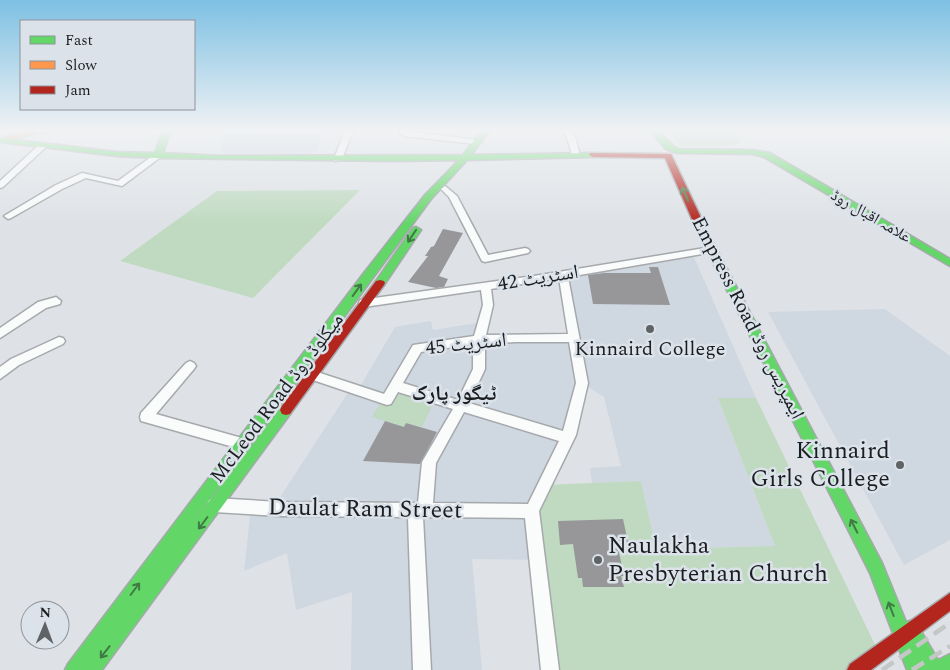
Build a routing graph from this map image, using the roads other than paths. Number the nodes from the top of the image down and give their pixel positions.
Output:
1 (26, 161) edge
2 (151, 161) edge
3 (462, 161) edge
4 (472, 161) edge
5 (670, 161) edge
6 (778, 161) edge
7 (0, 185) edge
8 (445, 190) junction
9 (8, 216) dead end
10 (711, 250) junction
11 (525, 251) dead end
12 (950, 262) edge
13 (368, 275) junction
14 (563, 275) junction
15 (383, 278) junction
16 (486, 286) junction
17 (56, 302) dead end
18 (364, 303) junction
19 (0, 334) edge
20 (575, 338) junction
21 (59, 340) dead end
22 (479, 340) junction
23 (190, 366) dead end
24 (0, 374) edge
25 (311, 375) junction
26 (395, 386) junction
27 (461, 406) junction
28 (567, 438) junction
29 (244, 444) junction
30 (198, 504) junction
31 (216, 505) junction
32 (420, 510) junction
33 (532, 511) junction
34 (950, 601) edge
35 (906, 633) junction
36 (950, 663) edge
37 (74, 670) edge
38 (91, 670) edge
39 (422, 670) edge
40 (550, 670) edge
41 (856, 670) edge
42 (916, 670) edge
43 (934, 670) edge
44 (939, 670) edge

1 - 7 street
2 - 9 street
3 - 13 main road, McLeod Road میکلوڈ روڈ
4 - 8 main road, McLeod Road میکلوڈ روڈ
10 -> 5 main road, Empress Road ایمپریس روڈ
6 - 12 main road, علامہ اقبال روڈ
8 - 11 street
8 -> 15 main road, McLeod Road میکلوڈ روڈ
10 - 14 street, اسٹریٹ 42
35 -> 10 main road, Empress Road ایمپریس روڈ
13 - 15 main road
29 -> 13 main road, McLeod Road میکلوڈ روڈ
14 - 16 street, اسٹریٹ 42
14 - 20 street
15 - 18 main road, McLeod Road میکلوڈ روڈ
16 - 18 street, اسٹریٹ 42
16 - 22 street
17 - 19 street
18 - 25 main road, McLeod Road میکلوڈ روڈ
20 - 22 street, اسٹریٹ 45
20 - 28 street
21 - 24 street
22 - 26 street, اسٹریٹ 45
22 - 27 street
23 - 29 street
25 - 26 street, اسٹریٹ 45
25 - 31 main road, McLeod Road میکلوڈ روڈ
26 - 27 street
27 - 28 street
27 - 32 street
28 - 33 street
29 - 30 main road, McLeod Road میکلوڈ روڈ
30 - 31 street, Daulat Ram Street
37 -> 30 main road, McLeod Road میکلوڈ روڈ
31 - 32 street, Daulat Ram Street
31 -> 38 main road, McLeod Road میکلوڈ روڈ
32 - 33 street, Daulat Ram Street
32 - 39 street
33 - 40 street
34 - 35 main road
35 - 41 main road
35 - 42 main road, Empress Road ایمپریس روڈ
35 - 43 main road, Empress Road ایمپریس روڈ
36 - 44 main road

